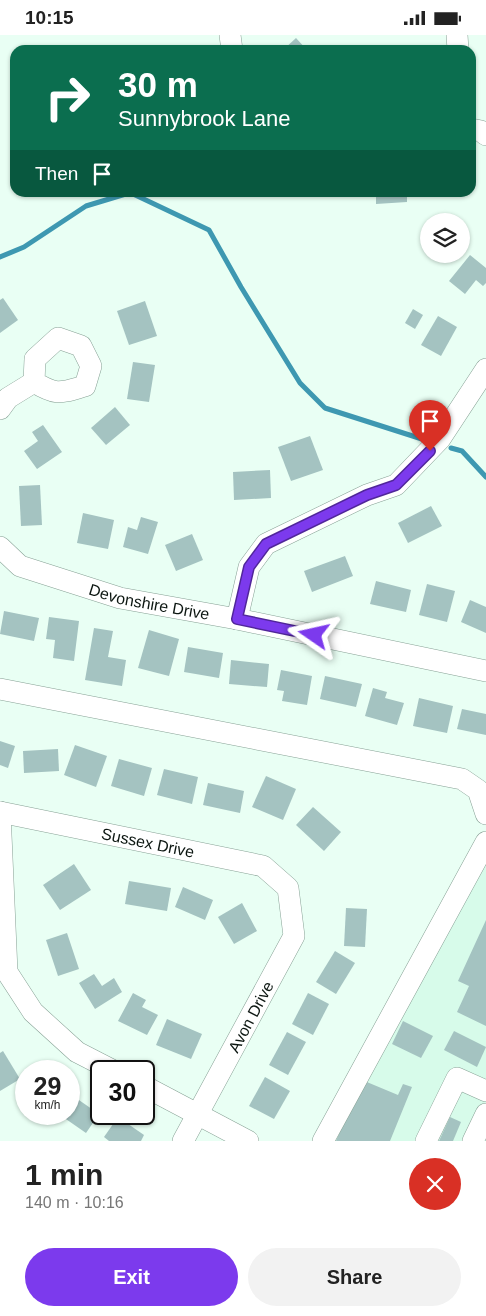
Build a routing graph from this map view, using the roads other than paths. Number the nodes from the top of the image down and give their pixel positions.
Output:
1 (486, 369) edge
2 (34, 381) dead end
3 (0, 409) edge
4 (0, 547) edge
5 (237, 619) junction
6 (486, 671) edge
7 (0, 689) edge
8 (0, 812) edge
9 (486, 814) edge
10 (486, 842) edge
11 (288, 888) joint
12 (93, 1060) edge
13 (486, 1091) edge
14 (155, 1092) edge
15 (198, 1114) junction
16 (485, 1118) edge
17 (183, 1141) edge
18 (248, 1141) edge
19 (323, 1141) edge
20 (426, 1141) edge
21 (473, 1141) edge

1 - 5 street
2 - 3 street
4 - 5 street, Devonshire Drive
5 - 6 street, Devonshire Drive
7 - 9 street
8 - 11 street, Sussex Drive
8 - 12 street
10 - 19 street
11 - 15 street, Avon Drive
13 - 20 street
14 - 15 street
15 - 17 street, Avon Drive
15 - 18 street
16 - 21 street

